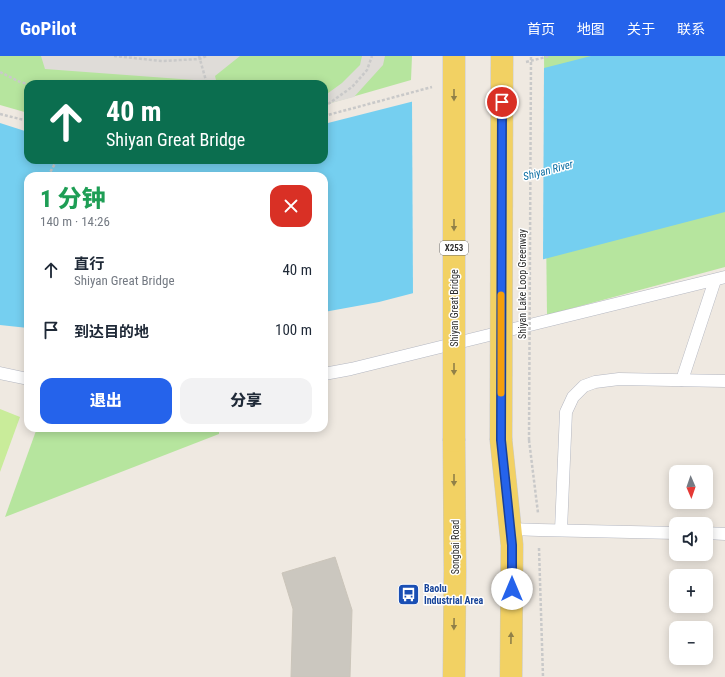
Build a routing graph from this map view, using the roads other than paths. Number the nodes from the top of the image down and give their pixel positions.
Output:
1 (454, 56) edge
2 (502, 56) edge
3 (720, 279) edge
4 (0, 373) edge
5 (328, 373) edge
6 (24, 378) edge
7 (682, 380) junction
8 (725, 381) edge
9 (454, 441) joint
10 (510, 529) junction
11 (561, 530) junction
12 (669, 533) edge
13 (713, 533) edge
14 (725, 534) edge
15 (454, 677) edge
16 (511, 677) edge

1 -> 9 main road, Shiyan Great Bridge / X253, bridge
2 - 10 main road, bridge
3 - 5 lane
3 - 7 lane
4 - 6 lane
7 - 8 lane
7 - 11 lane
9 -> 15 main road, Songbai Road / X253
10 - 11 lane
16 -> 10 main road
11 - 12 lane
13 - 14 lane

